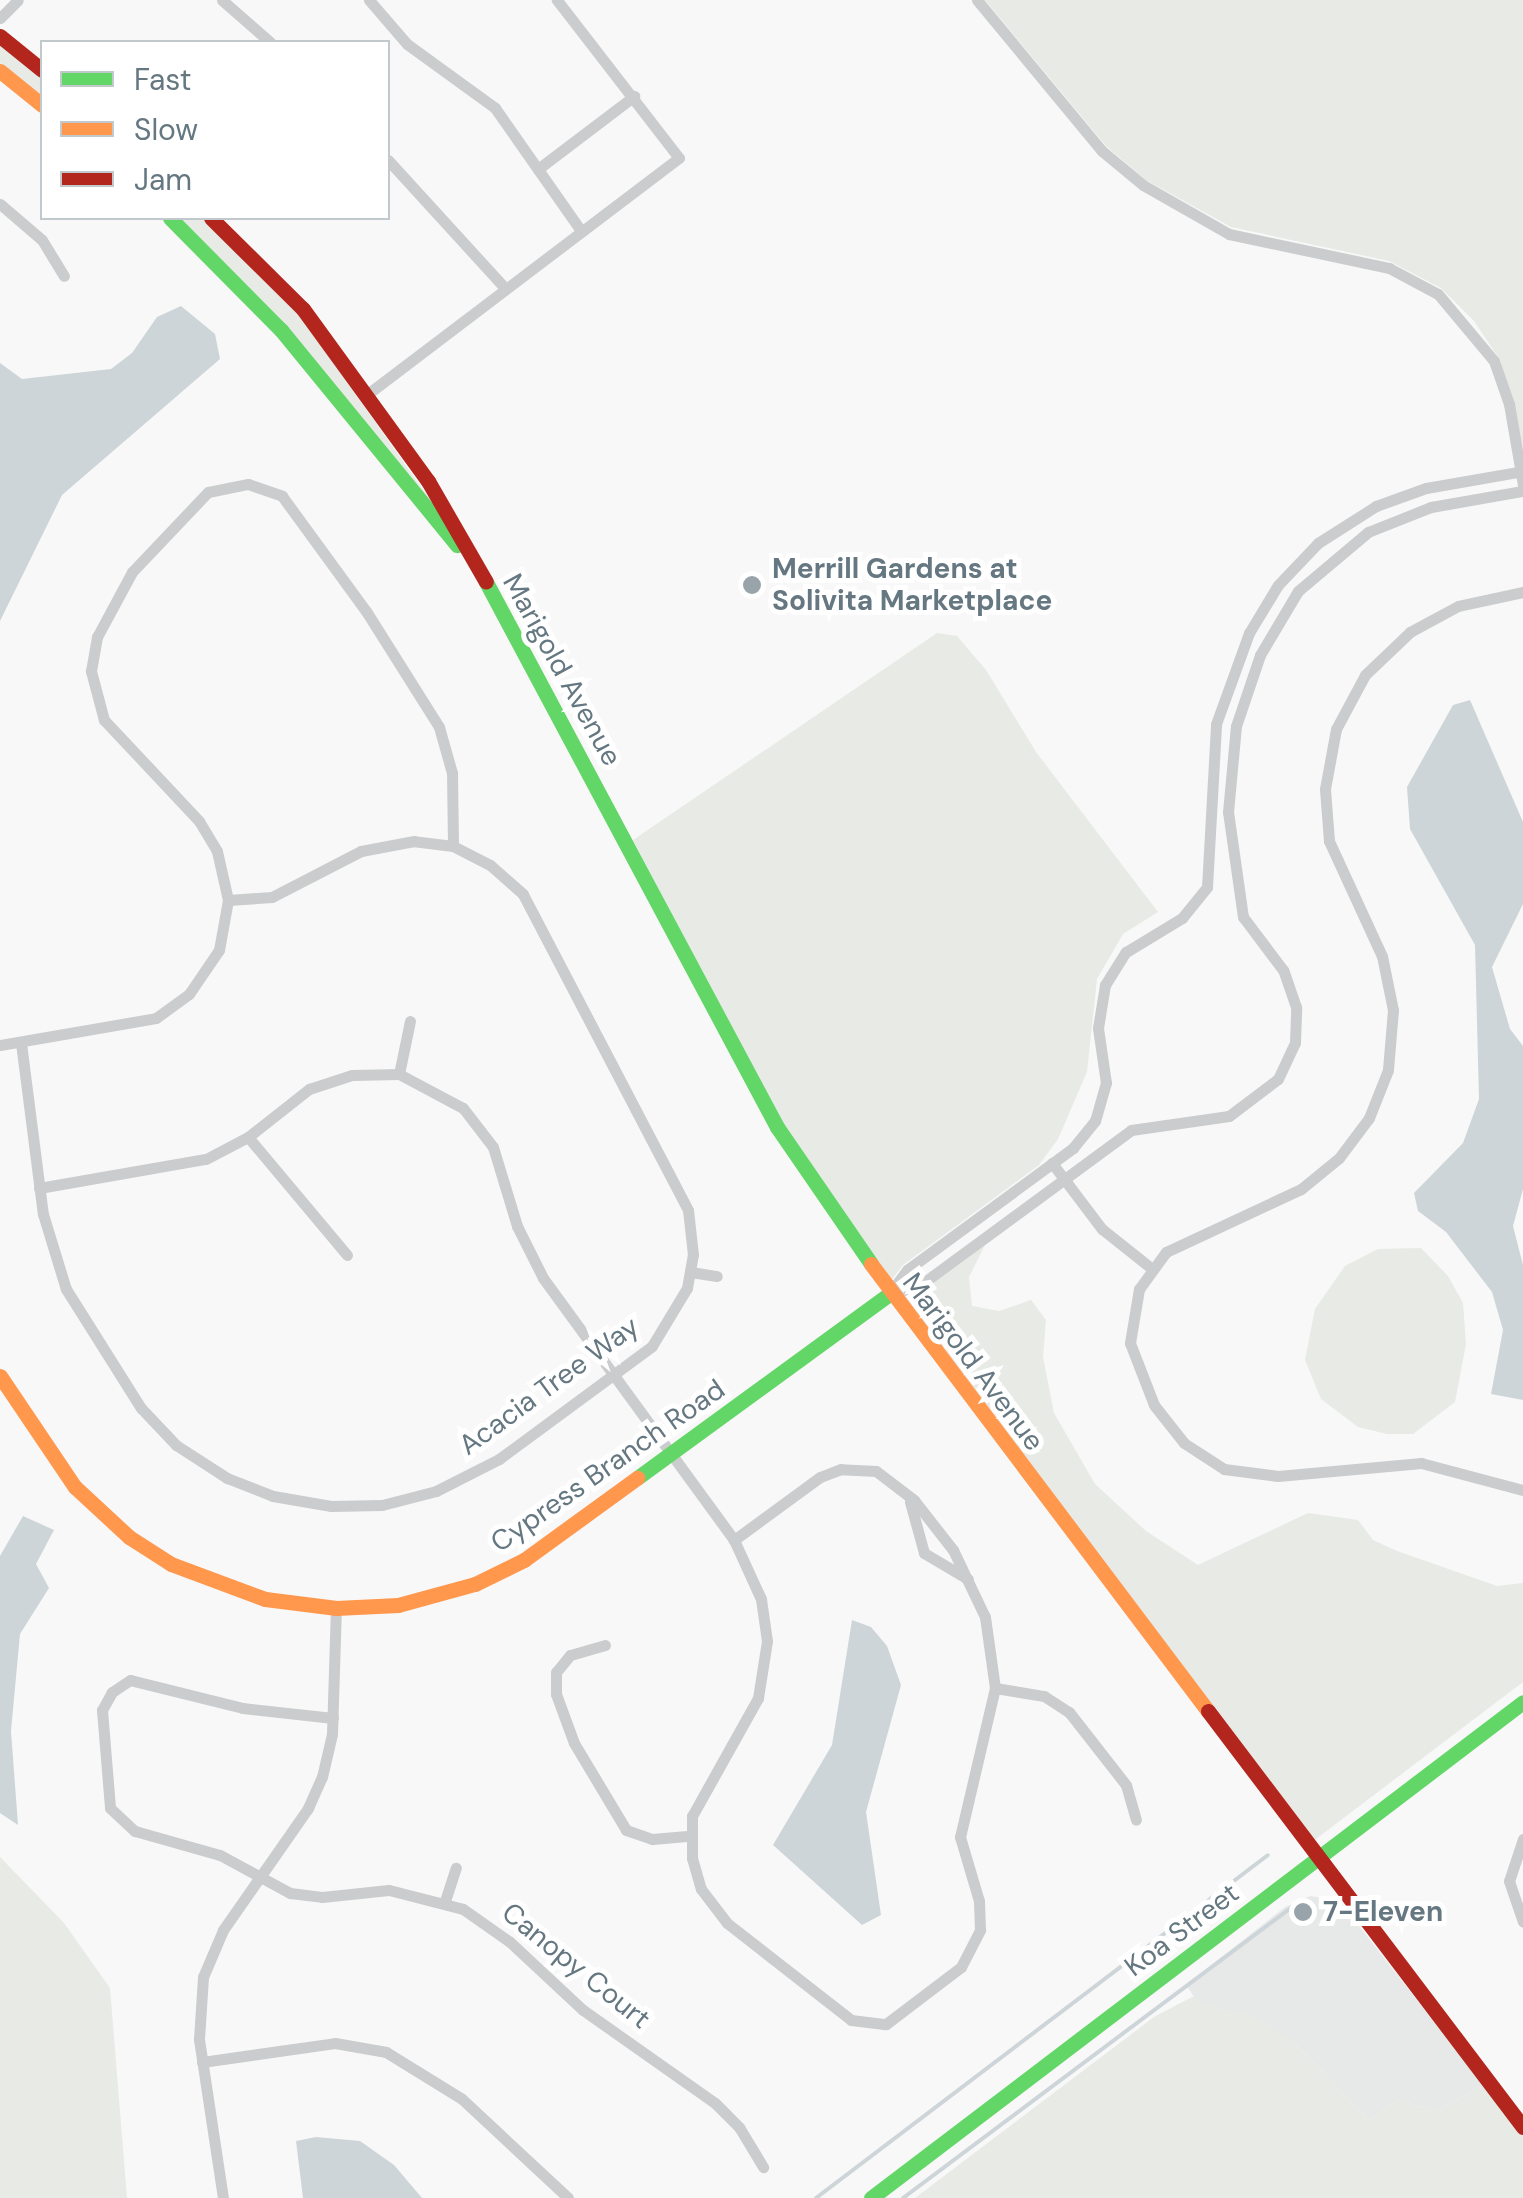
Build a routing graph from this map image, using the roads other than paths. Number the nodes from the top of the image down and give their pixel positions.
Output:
1 (18, 0) edge
2 (222, 0) edge
3 (369, 0) edge
4 (558, 0) edge
5 (977, 0) edge
6 (0, 18) edge
7 (0, 36) edge
8 (268, 40) edge
9 (40, 68) edge
10 (0, 71) edge
11 (634, 96) junction
12 (40, 102) edge
13 (390, 162) edge
14 (538, 169) junction
15 (0, 204) edge
16 (172, 220) edge
17 (213, 220) edge
18 (582, 231) junction
19 (64, 276) dead end
20 (505, 288) junction
21 (369, 394) junction
22 (1522, 479) edge
23 (476, 568) junction
24 (1523, 592) edge
25 (452, 846) junction
26 (228, 900) junction
27 (410, 1020) dead end
28 (20, 1043) junction
29 (0, 1046) edge
30 (400, 1074) junction
31 (248, 1137) junction
32 (1052, 1163) junction
33 (1063, 1179) junction
34 (39, 1188) junction
35 (347, 1255) dead end
36 (1151, 1268) junction
37 (691, 1272) junction
38 (717, 1276) dead end
39 (889, 1294) junction
40 (0, 1376) edge
41 (614, 1376) junction
42 (671, 1454) junction
43 (1523, 1490) edge
44 (904, 1491) junction
45 (734, 1540) junction
46 (974, 1586) junction
47 (336, 1608) junction
48 (605, 1645) dead end
49 (118, 1670) dead end
50 (125, 1683) junction
51 (995, 1688) junction
52 (1523, 1702) edge
53 (333, 1718) junction
54 (1136, 1820) dead end
55 (128, 1827) junction
56 (690, 1836) junction
57 (118, 1838) dead end
58 (1523, 1839) edge
59 (1318, 1859) junction
60 (456, 1868) dead end
61 (259, 1876) junction
62 (445, 1901) junction
63 (1523, 1922) edge
64 (202, 2062) junction
65 (1523, 2127) edge
66 (762, 2168) dead end
67 (223, 2198) edge
68 (568, 2198) edge
69 (871, 2198) edge

1 - 6 street
2 - 8 street
3 - 14 street
4 - 11 street
5 - 22 street
7 - 9 main road
10 - 12 main road
11 - 14 street
11 - 18 street
13 - 20 street
14 - 18 street
15 - 19 street
16 - 23 main road, Marigold Avenue
17 - 21 main road, Marigold Avenue
18 - 20 street
20 - 21 street
21 - 23 main road, Marigold Avenue
22 - 32 street
22 - 33 street
23 - 39 main road, Marigold Avenue
24 - 36 street
25 - 26 street, Acacia Tree Way
25 - 26 street
25 - 37 street, Acacia Tree Way
26 - 28 street
27 - 30 street
28 - 29 street
28 - 34 street, Acacia Tree Way
30 - 31 street
30 - 41 street
31 - 34 street
31 - 35 street
32 - 33 street
32 - 39 street
33 - 36 street
33 - 39 street
34 - 41 street, Acacia Tree Way
36 - 43 street
37 - 38 street
37 - 41 street, Acacia Tree Way
39 - 42 main road, Cypress Branch Road
39 - 59 main road, Marigold Avenue
40 - 47 main road, Cypress Branch Road
41 - 42 street
42 - 45 street
42 - 47 main road, Cypress Branch Road
44 - 45 street
44 - 46 street
44 - 46 street
45 - 56 street
46 - 51 street
47 - 53 street
48 - 56 street
49 - 50 street
50 - 53 street
50 - 55 street
51 - 54 street
51 - 56 street
52 - 59 main road, Koa Street
53 - 61 street
55 - 57 street
55 - 61 street, Canopy Court
58 - 63 street
59 - 65 main road, Marigold Avenue
59 - 69 main road, Koa Street
60 - 62 street
61 - 62 street, Canopy Court
61 - 64 street
62 - 66 street, Canopy Court
64 - 67 street
64 - 68 street

